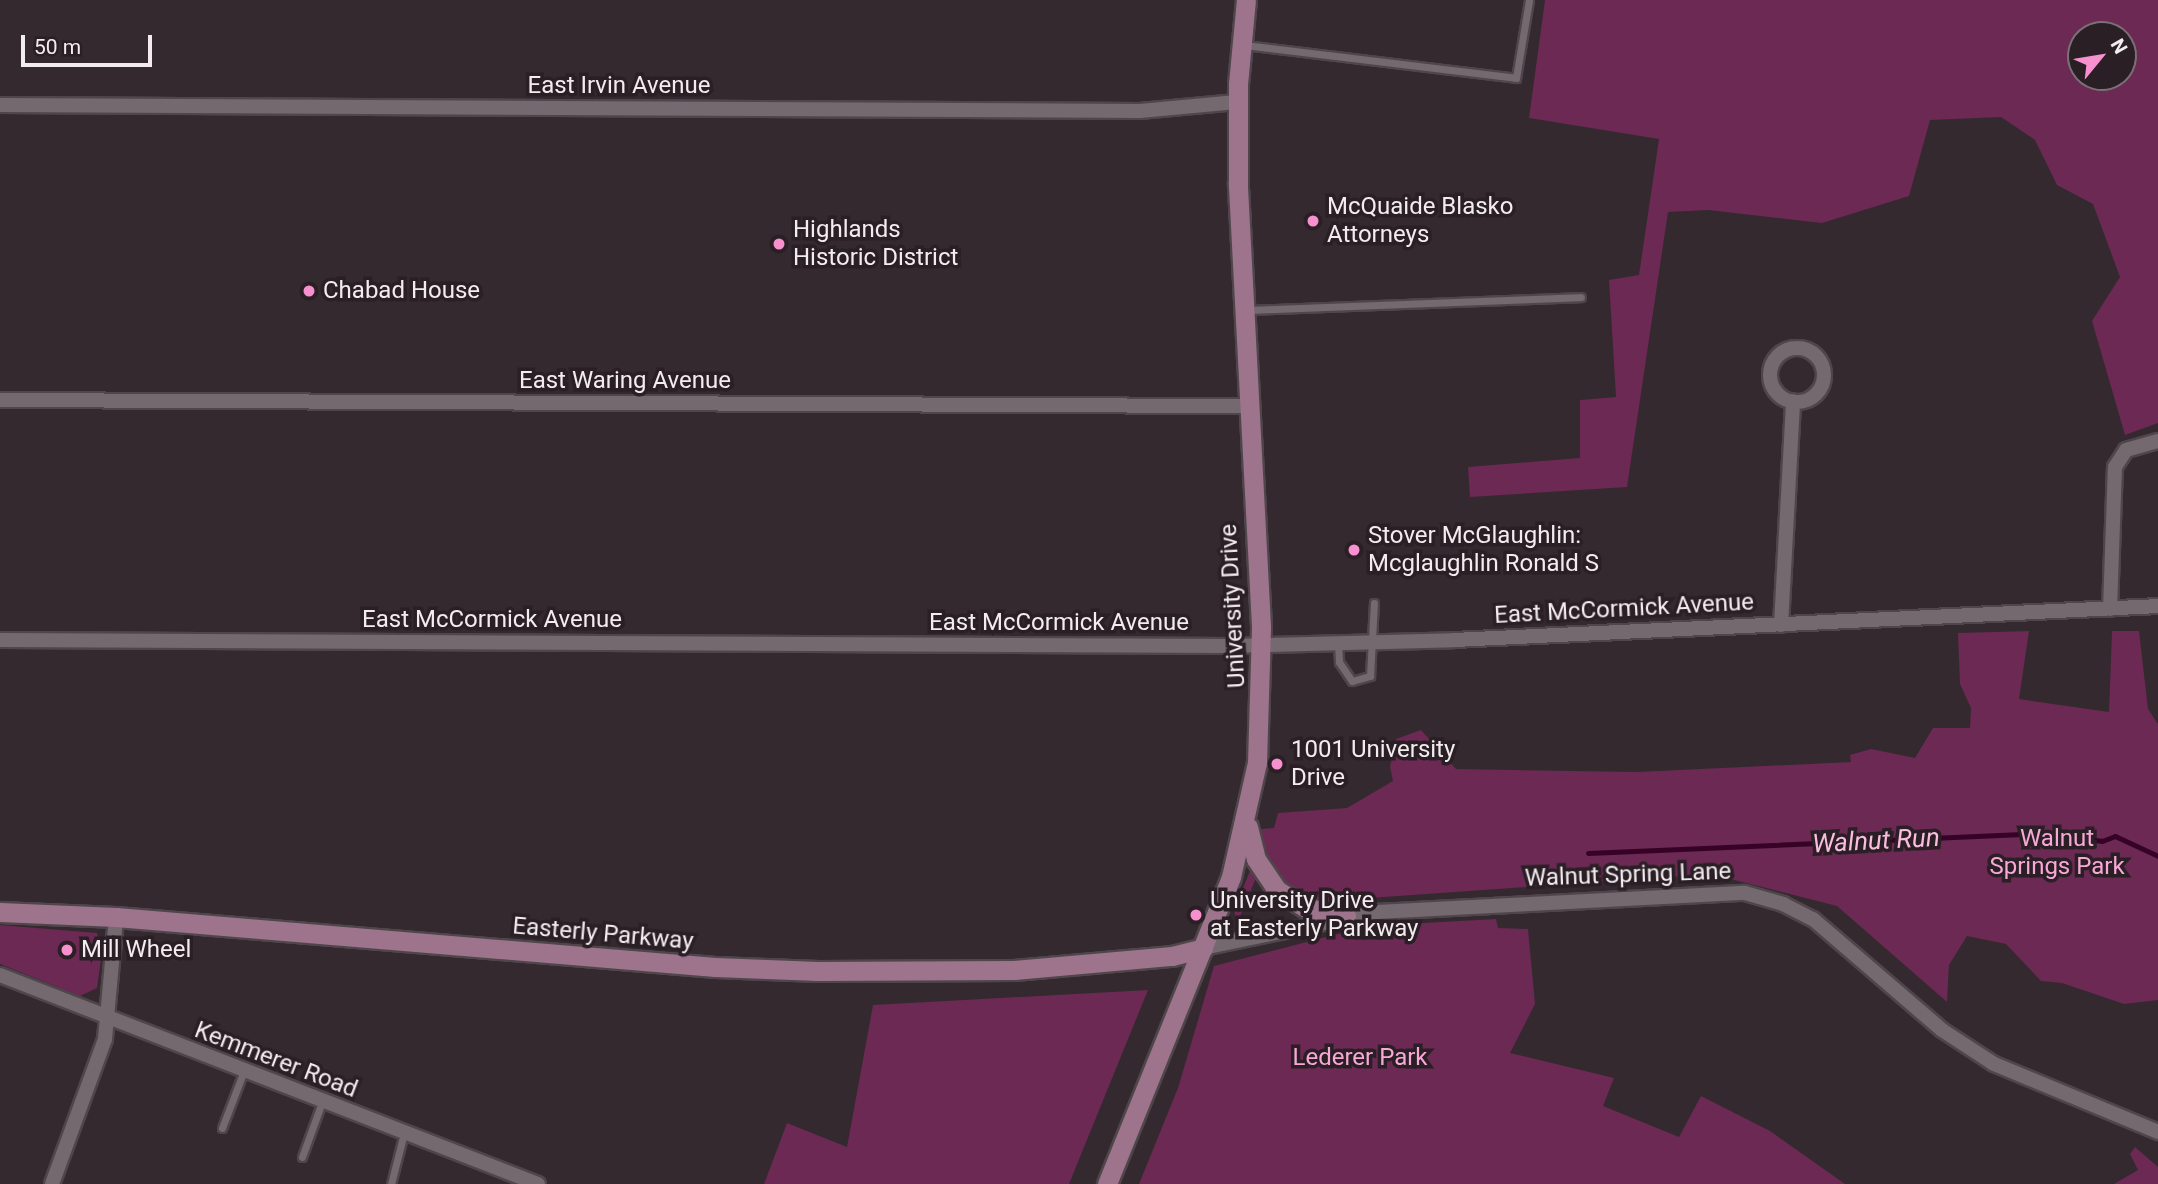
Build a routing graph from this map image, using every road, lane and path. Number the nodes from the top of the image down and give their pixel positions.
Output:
1 (1246, 0) edge
2 (1528, 0) edge
3 (1241, 44) junction
4 (1237, 102) junction
5 (0, 105) edge
6 (1581, 297) dead end
7 (1245, 310) junction
8 (0, 400) edge
9 (1793, 401) dead end
10 (1249, 406) junction
11 (2158, 441) edge
12 (1374, 603) dead end
13 (2158, 606) edge
14 (2110, 608) junction
15 (1782, 625) junction
16 (0, 640) edge
17 (1338, 642) junction
18 (1374, 643) junction
19 (1261, 645) junction
20 (1247, 821) junction
21 (0, 912) edge
22 (116, 916) junction
23 (1346, 916) junction
24 (1203, 948) junction
25 (0, 975) edge
26 (109, 1018) junction
27 (243, 1073) junction
28 (322, 1102) junction
29 (222, 1128) dead end
30 (2158, 1132) edge
31 (404, 1133) junction
32 (302, 1157) dead end
33 (52, 1184) edge
34 (391, 1184) edge
35 (538, 1184) edge
36 (1107, 1184) edge

1 - 3 main road, University Drive
2 - 3 lane
3 - 4 main road, University Drive
4 - 5 street, East Irvin Avenue
4 - 7 main road, University Drive
6 - 7 lane
7 - 10 main road, University Drive
8 - 10 street, East Waring Avenue
9 - 15 street
10 - 19 main road, University Drive
11 - 14 street
12 - 18 lane
13 - 14 street, East McCormick Avenue
14 - 15 street, East McCormick Avenue
15 - 18 street, East McCormick Avenue
16 - 19 street, East McCormick Avenue
17 - 18 street, East McCormick Avenue
17 - 18 lane
17 - 19 street, East McCormick Avenue
19 - 20 main road, University Drive
20 - 23 main road
20 - 24 main road, University Drive
21 - 22 main road, Easterly Parkway
22 - 24 main road, Easterly Parkway
22 - 26 street
23 - 24 street, Walnut Spring Lane
23 - 30 street, Walnut Spring Lane
24 - 36 main road, University Drive
25 - 26 street, Kemmerer Road
26 - 27 street, Kemmerer Road
26 - 33 street
27 - 28 street, Kemmerer Road
27 - 29 lane
28 - 31 street, Kemmerer Road
28 - 32 lane
31 - 34 lane
31 - 35 street, Kemmerer Road

